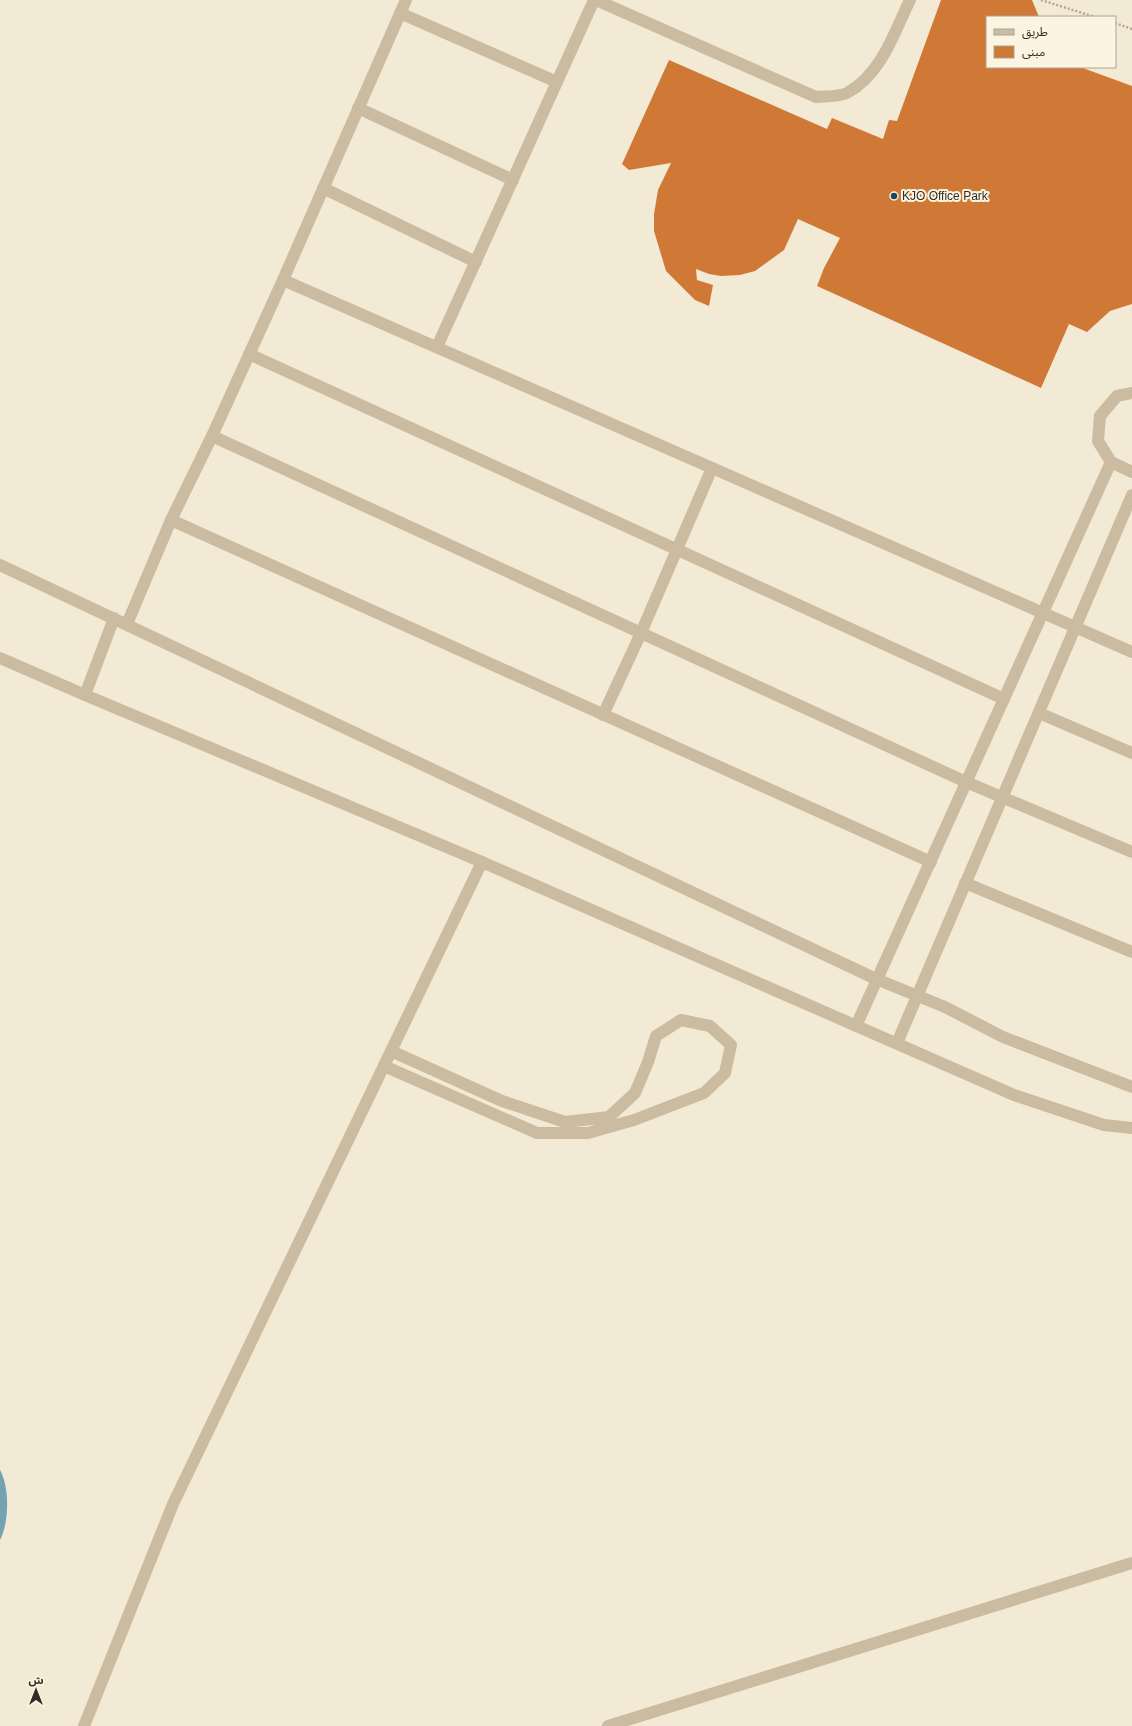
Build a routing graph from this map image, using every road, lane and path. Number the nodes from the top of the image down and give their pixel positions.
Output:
1 (406, 0) edge
2 (595, 0) edge
3 (910, 0) edge
4 (1041, 0) edge
5 (400, 13) junction
6 (1092, 16) edge
7 (1116, 23) edge
8 (1132, 29) edge
9 (557, 82) junction
10 (358, 108) junction
11 (513, 180) junction
12 (323, 188) junction
13 (476, 262) junction
14 (283, 280) junction
15 (438, 347) junction
16 (249, 354) junction
17 (1132, 393) edge
18 (212, 436) junction
19 (1111, 462) junction
20 (712, 468) junction
21 (1132, 472) edge
22 (1132, 495) edge
23 (171, 520) junction
24 (676, 549) junction
25 (0, 565) edge
26 (1043, 614) junction
27 (114, 618) junction
28 (127, 624) junction
29 (1075, 627) junction
30 (641, 633) junction
31 (1132, 652) edge
32 (0, 658) edge
33 (85, 695) junction
34 (1004, 700) junction
35 (1039, 713) junction
36 (603, 715) junction
37 (1132, 753) edge
38 (966, 782) junction
39 (1002, 796) junction
40 (1132, 852) edge
41 (482, 862) junction
42 (931, 862) junction
43 (965, 883) junction
44 (1132, 952) edge
45 (876, 979) junction
46 (918, 995) junction
47 (856, 1026) junction
48 (897, 1043) junction
49 (391, 1051) junction
50 (384, 1066) junction
51 (1132, 1087) edge
52 (1132, 1128) edge
53 (1132, 1563) edge
54 (84, 1726) edge
55 (608, 1726) edge

1 - 5 street
2 - 3 street
2 - 9 street
4 - 6 path
5 - 9 street
5 - 10 street
7 - 8 path
9 - 11 street
10 - 11 street
10 - 12 street
11 - 13 street
12 - 13 street
12 - 14 street
13 - 15 street
14 - 15 street
14 - 16 street
15 - 20 street
16 - 18 street
16 - 24 street
17 - 19 street
18 - 23 street
18 - 30 street
19 - 21 street
19 - 26 street
20 - 24 street
20 - 26 street
22 - 29 street
23 - 28 street
23 - 36 street
24 - 30 street
24 - 34 street
25 - 27 street
26 - 29 street
26 - 34 street
27 - 28 street
27 - 33 street
28 - 45 street
29 - 31 street
29 - 35 street
30 - 36 street
30 - 38 street
32 - 33 street
33 - 41 street
34 - 38 street
35 - 37 street
35 - 39 street
36 - 42 street
38 - 39 street
38 - 42 street
39 - 40 street
39 - 43 street
41 - 47 street
41 - 49 street
42 - 45 street
43 - 44 street
43 - 46 street
45 - 46 street
45 - 47 street
46 - 48 street
46 - 51 street
47 - 48 street
48 - 52 street
49 - 50 street
49 - 50 street
50 - 54 street
53 - 55 street

